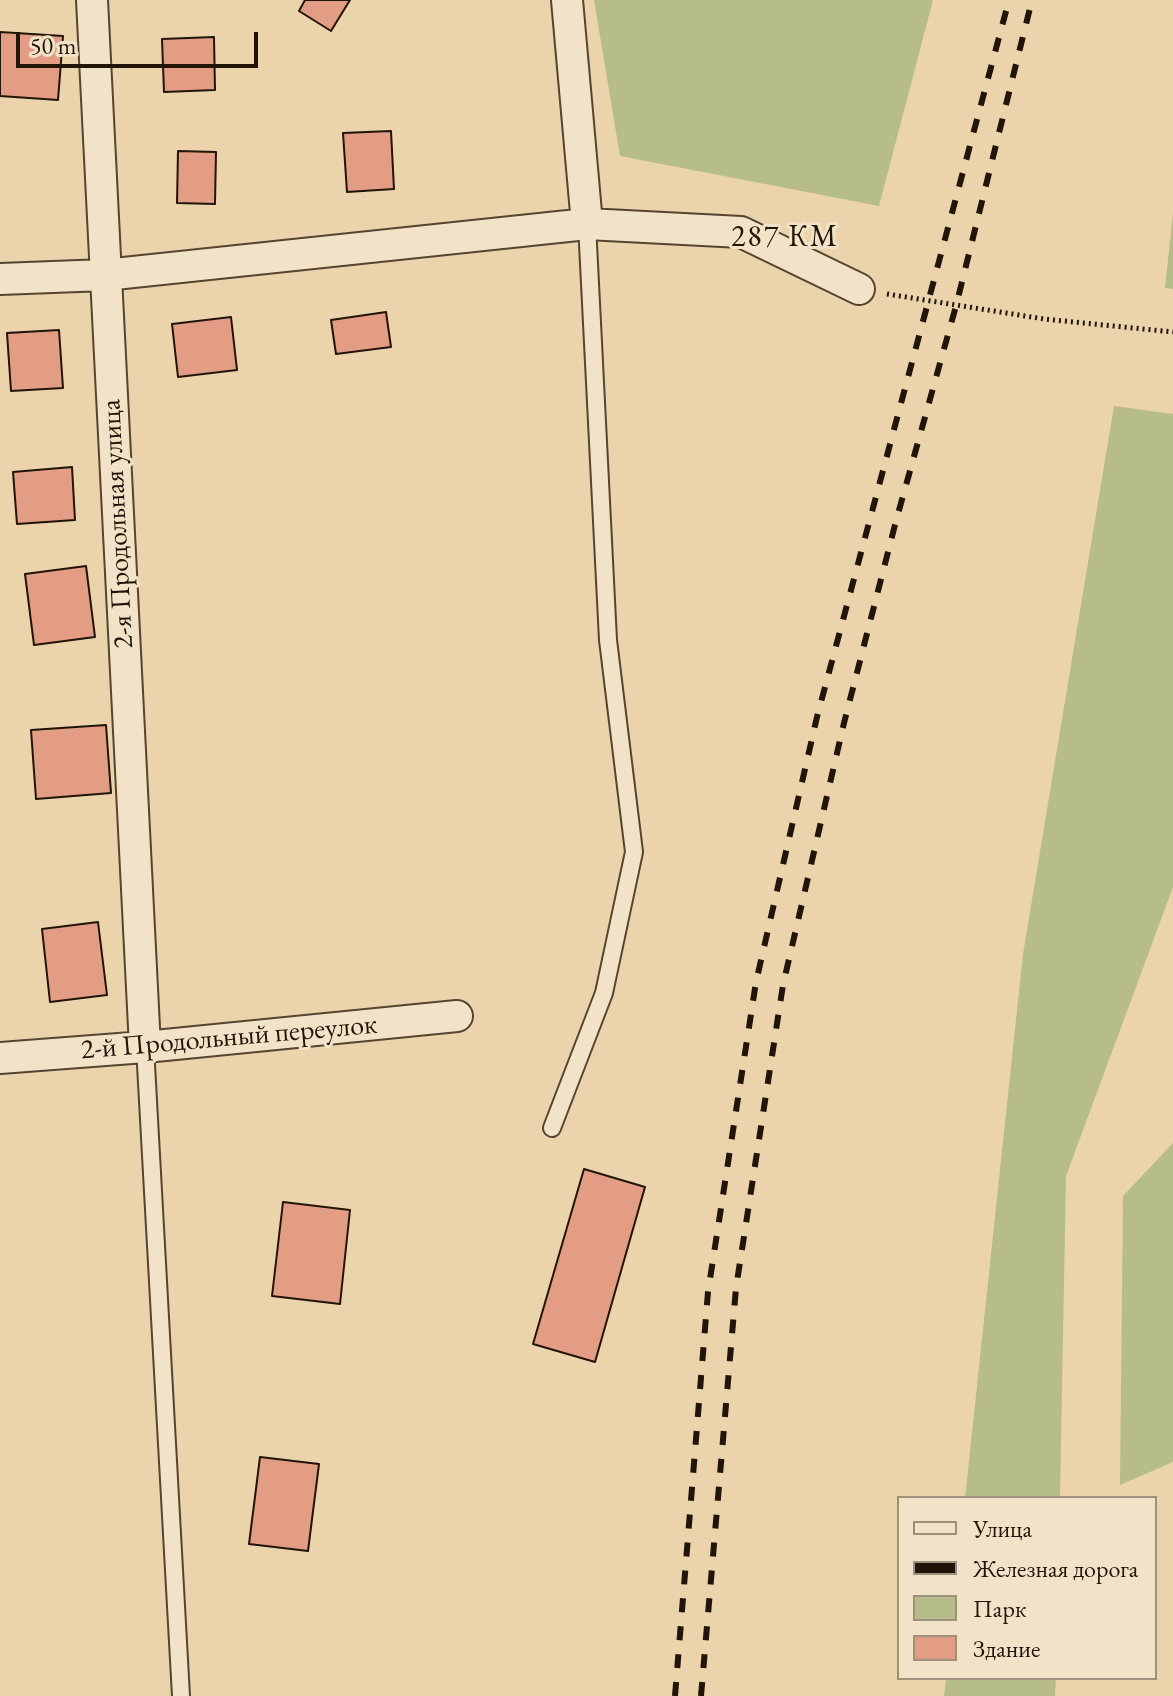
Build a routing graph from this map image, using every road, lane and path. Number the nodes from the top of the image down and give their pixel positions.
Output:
1 (92, 0) edge
2 (567, 0) edge
3 (587, 224) junction
4 (105, 275) junction
5 (0, 279) edge
6 (859, 289) joint
7 (1173, 332) edge
8 (457, 1016) dead end
9 (145, 1047) junction
10 (0, 1058) edge
11 (552, 1128) dead end
12 (181, 1696) edge

1 - 4 street, 2-я Продольная улица
2 - 3 street
3 - 4 street
3 - 6 street
3 - 11 lane
4 - 5 street
4 - 9 street, 2-я Продольная улица
6 - 7 path
8 - 9 street, 2-й Продольный переулок
9 - 10 street, 2-й Продольный переулок
9 - 12 lane

